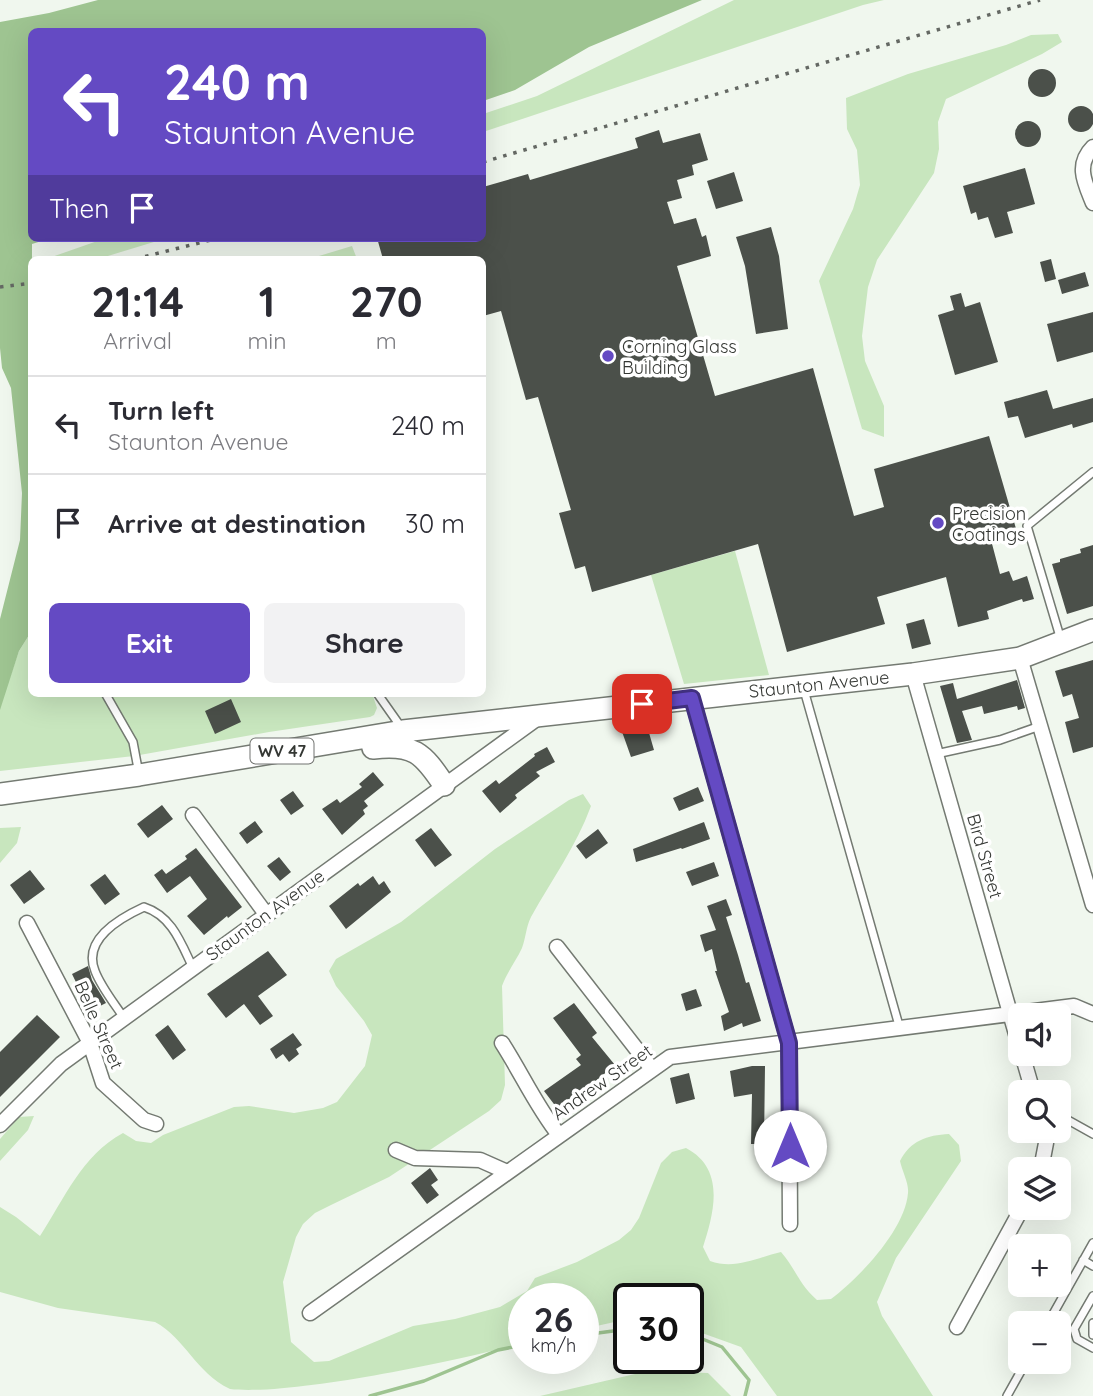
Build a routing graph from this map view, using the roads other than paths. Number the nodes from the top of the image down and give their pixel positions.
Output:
1 (1093, 147) edge
2 (1093, 203) edge
3 (1093, 472) edge
4 (1093, 630) edge
5 (1062, 644) junction
6 (1020, 659) junction
7 (913, 674) junction
8 (803, 686) junction
9 (107, 697) edge
10 (380, 697) edge
11 (692, 698) junction
12 (540, 716) junction
13 (1040, 726) junction
14 (429, 728) junction
15 (403, 731) junction
16 (267, 753) junction
17 (936, 754) junction
18 (430, 763) junction
19 (139, 775) junction
20 (444, 785) junction
21 (0, 794) edge
22 (193, 815) dead end
23 (1093, 905) edge
24 (267, 914) junction
25 (27, 923) dead end
26 (557, 947) dead end
27 (193, 968) junction
28 (1008, 1006) edge
29 (1071, 1006) edge
30 (1093, 1014) edge
31 (1008, 1016) edge
32 (124, 1018) junction
33 (900, 1030) junction
34 (90, 1043) junction
35 (502, 1043) dead end
36 (789, 1043) junction
37 (652, 1069) junction
38 (1071, 1122) edge
39 (156, 1124) dead end
40 (0, 1125) edge
41 (1093, 1134) edge
42 (559, 1135) junction
43 (396, 1150) dead end
44 (507, 1172) junction
45 (1015, 1220) edge
46 (790, 1224) dead end
47 (1093, 1243) edge
48 (1083, 1260) junction
49 (1093, 1266) edge
50 (1093, 1296) edge
51 (1055, 1311) edge
52 (310, 1313) dead end
53 (1093, 1323) edge
54 (957, 1327) dead end
55 (1093, 1335) edge
56 (1093, 1348) edge
57 (1019, 1374) edge
58 (1007, 1396) edge

1 - 2 street
3 - 5 lane
4 - 5 main road, Staunton Avenue / WV 47
5 - 6 main road, Staunton Avenue / WV 47
6 - 7 main road, Staunton Avenue / WV 47
6 - 13 street
7 - 8 main road, Staunton Avenue / WV 47
7 - 17 street, Bird Street
8 - 11 main road, Staunton Avenue / WV 47
8 - 33 lane
9 - 19 lane
10 - 15 lane
11 - 12 main road, Staunton Avenue / WV 47
11 - 36 street
12 - 14 main road, Staunton Avenue / WV 47
12 - 20 street, Staunton Avenue
13 - 17 lane
13 - 23 street
14 - 15 main road, Staunton Avenue / WV 47
14 - 18 main road
15 - 16 main road, Staunton Avenue / WV 47
16 - 18 main road
16 - 19 main road, Staunton Avenue / WV 47
17 - 28 street, Bird Street
18 - 20 main road
19 - 21 main road, Staunton Avenue / WV 47
20 - 24 street, Staunton Avenue
22 - 24 street
24 - 27 street, Staunton Avenue
25 - 34 street, Belle Street
26 - 37 street
27 - 32 street, Staunton Avenue
27 - 32 lane
29 - 30 street, Andrew Street
31 - 33 street, Andrew Street
32 - 34 street, Staunton Avenue
33 - 36 street, Andrew Street
34 - 39 street, Belle Street
34 - 40 street, Staunton Avenue
35 - 42 street
36 - 37 street, Andrew Street
36 - 46 street
37 - 42 street, Andrew Street
38 - 41 lane
42 - 44 street, Andrew Street
43 - 44 street
44 - 52 street, Andrew Street
45 - 54 street
47 - 48 lane
48 - 49 lane
48 - 51 lane
50 - 56 lane
53 - 55 lane
57 - 58 lane

